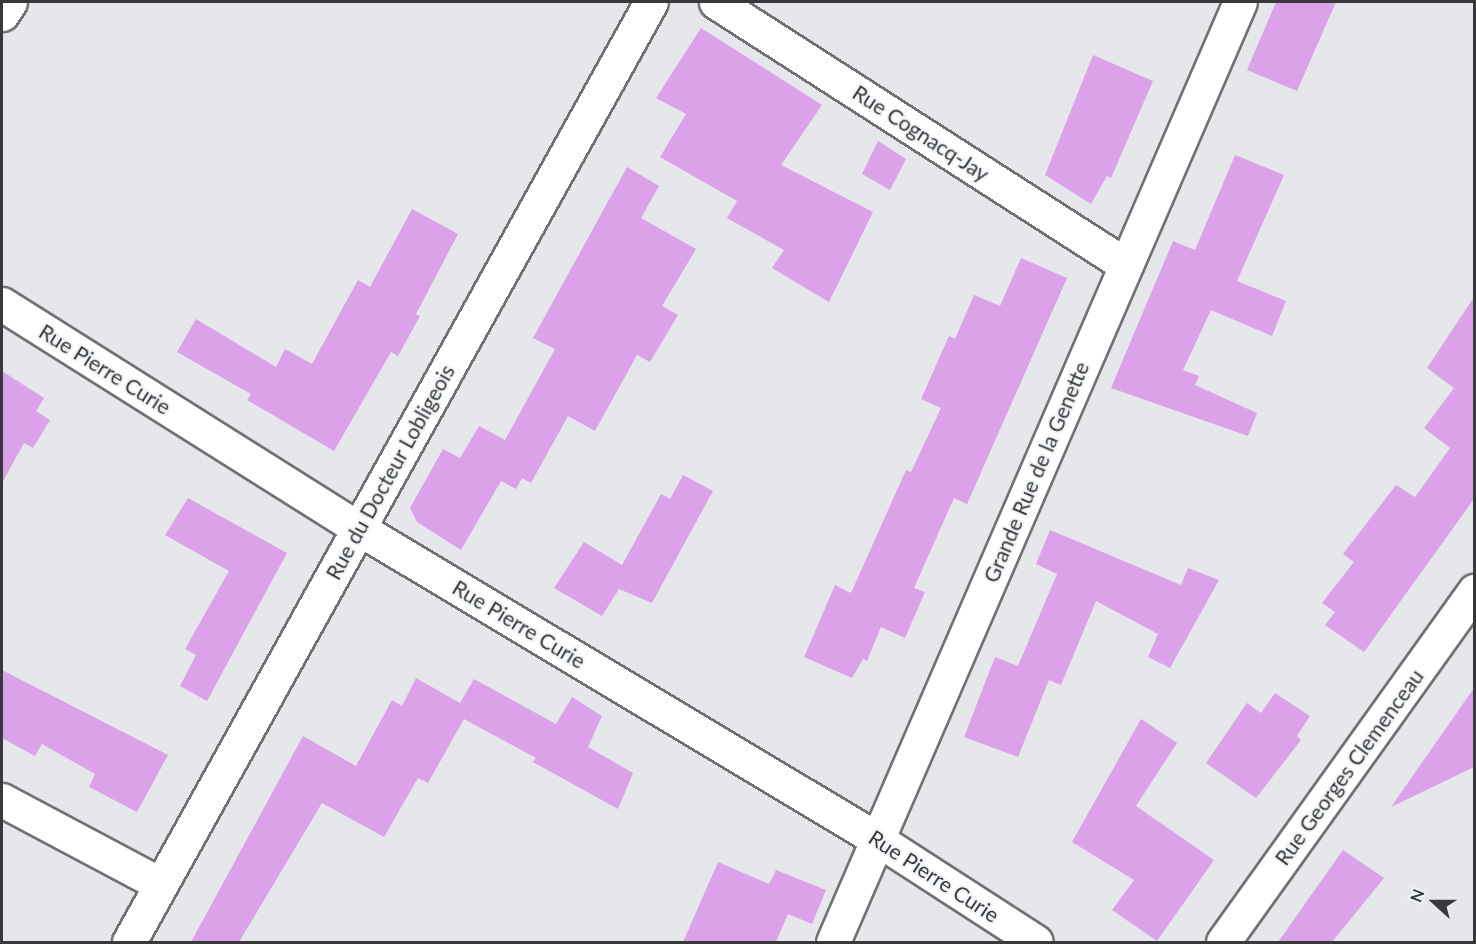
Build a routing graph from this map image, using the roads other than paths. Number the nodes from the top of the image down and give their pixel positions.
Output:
1 (10, 2) edge
2 (651, 2) edge
3 (716, 2) edge
4 (1240, 2) edge
5 (2, 14) edge
6 (1126, 265) junction
7 (2, 304) edge
8 (358, 528) junction
9 (1474, 591) edge
10 (2, 800) edge
11 (877, 839) junction
12 (160, 884) junction
13 (129, 942) edge
14 (833, 942) edge
15 (1036, 942) edge
16 (1223, 942) edge

1 - 5 street
2 - 8 street, Rue du Docteur Lobligeois
3 - 6 street, Rue Cognacq-Jay
4 - 6 street, Grande Rue de la Genette
6 - 11 street, Grande Rue de la Genette
7 - 8 street, Rue Pierre Curie
8 - 11 street, Rue Pierre Curie
8 - 12 street, Rue du Docteur Lobligeois
9 - 16 street, Rue Georges Clemenceau
10 - 12 street
11 - 14 street, Grande Rue de la Genette
11 - 15 street, Rue Pierre Curie
12 - 13 street, Rue du Docteur Lobligeois

